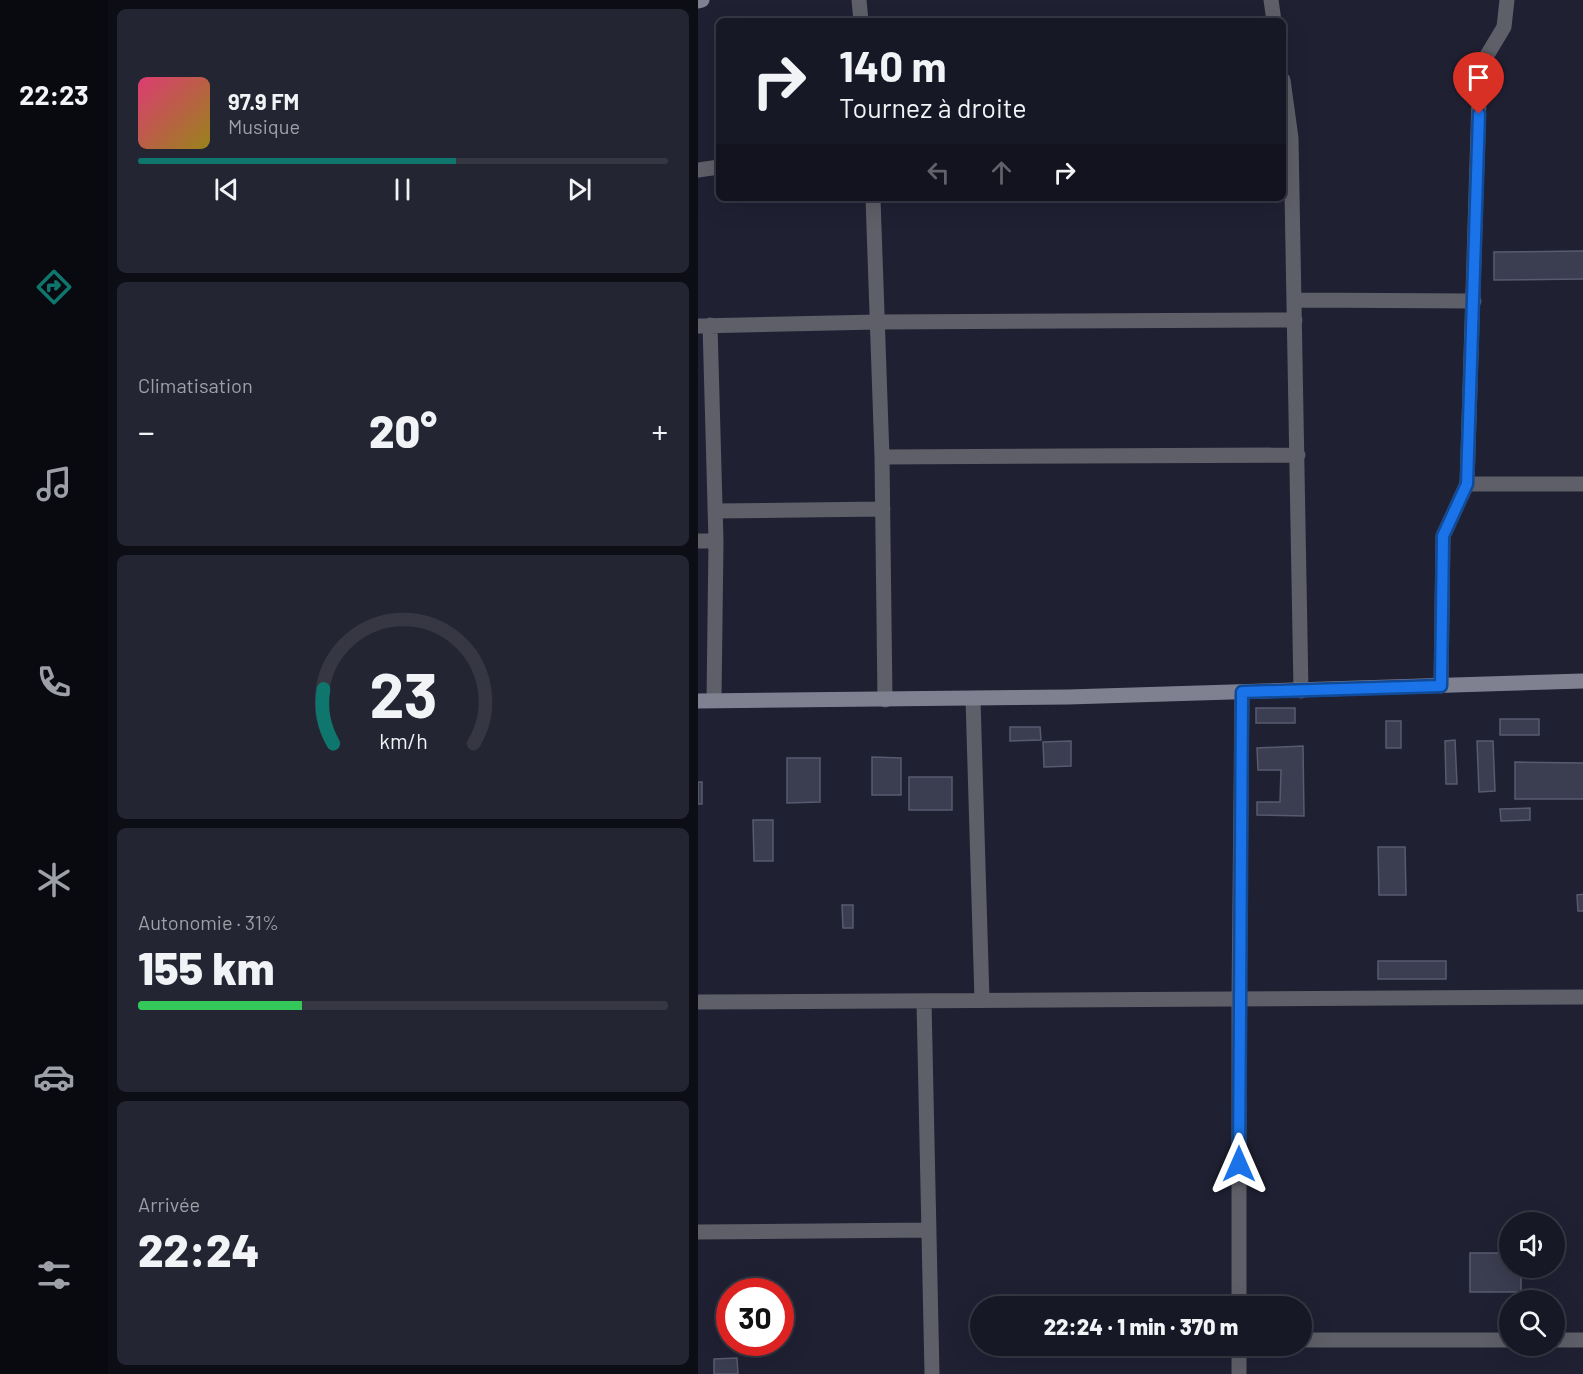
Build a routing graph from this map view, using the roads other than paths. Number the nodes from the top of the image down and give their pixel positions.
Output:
1 (859, 0) edge
2 (1271, 0) edge
3 (1507, 0) edge
4 (861, 18) edge
5 (1274, 18) edge
6 (1286, 117) edge
7 (716, 167) edge
8 (698, 170) edge
9 (873, 201) edge
10 (1295, 300) junction
11 (1474, 301) junction
12 (1295, 320) junction
13 (878, 322) junction
14 (704, 326) edge
15 (1298, 455) junction
16 (881, 457) junction
17 (1467, 484) junction
18 (1583, 484) edge
19 (883, 509) junction
20 (715, 511) junction
21 (698, 541) edge
22 (716, 541) junction
23 (1583, 681) edge
24 (1441, 686) junction
25 (1301, 691) junction
26 (1242, 692) junction
27 (973, 699) junction
28 (714, 700) junction
29 (885, 700) junction
30 (698, 701) edge
31 (1583, 997) edge
32 (1239, 998) junction
33 (982, 1000) junction
34 (924, 1001) junction
35 (698, 1002) edge
36 (929, 1230) junction
37 (698, 1232) edge
38 (1239, 1296) edge
39 (1312, 1340) edge
40 (1499, 1340) edge
41 (1565, 1340) edge
42 (1583, 1340) edge
43 (1240, 1356) edge
44 (932, 1374) edge
45 (1240, 1374) edge

1 - 4 street
2 - 5 street
3 - 11 street
6 - 10 street
7 - 8 street
9 - 13 street
10 - 11 street
10 - 12 street
11 - 17 street
12 - 13 street
12 - 15 street
13 - 14 street
13 - 16 street
14 - 20 street
15 - 16 street
15 - 25 street
16 - 19 street
17 - 18 street
17 - 24 street
19 - 20 street
19 - 29 street
20 - 22 street
21 - 22 street
22 - 28 street
23 - 24 street
24 - 25 street
25 - 26 street
26 - 27 street
26 - 32 street
27 - 29 street
27 - 33 street
28 - 29 street
28 - 30 street
31 - 32 street
32 - 33 street
32 - 38 street
33 - 34 street
34 - 35 street
34 - 36 street
36 - 37 street
36 - 44 street
39 - 40 street
41 - 42 street
43 - 45 street

